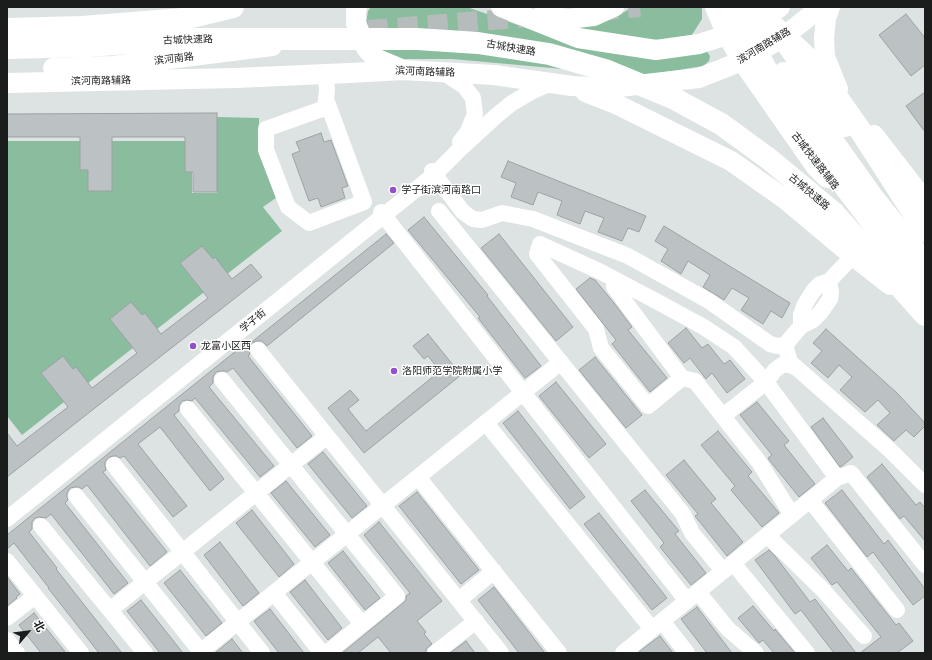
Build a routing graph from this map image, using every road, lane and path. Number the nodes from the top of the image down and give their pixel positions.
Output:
1 (233, 7) edge
2 (357, 7) edge
3 (614, 7) edge
4 (715, 7) edge
5 (733, 7) edge
6 (821, 7) edge
7 (830, 7) edge
8 (763, 8) edge
9 (506, 9) edge
10 (7, 29) edge
11 (338, 33) dead end
12 (728, 35) junction
13 (782, 38) junction
14 (7, 48) edge
15 (742, 61) junction
16 (7, 70) edge
17 (403, 70) junction
18 (443, 72) junction
19 (326, 74) junction
20 (7, 83) edge
21 (552, 83) junction
22 (572, 86) junction
23 (326, 99) junction
24 (458, 148) junction
25 (433, 173) junction
26 (925, 201) edge
27 (439, 211) dead end
28 (383, 213) junction
29 (925, 230) edge
30 (853, 256) junction
31 (925, 263) edge
32 (614, 287) dead end
33 (925, 292) edge
34 (925, 309) edge
35 (925, 314) edge
36 (777, 344) junction
37 (258, 350) dead end
38 (560, 362) junction
39 (795, 367) junction
40 (770, 376) junction
41 (682, 378) junction
42 (222, 380) dead end
43 (523, 392) junction
44 (188, 409) dead end
45 (723, 416) junction
46 (486, 422) junction
47 (327, 436) junction
48 (114, 465) dead end
49 (291, 465) junction
50 (418, 477) junction
51 (837, 478) junction
52 (925, 484) edge
53 (256, 493) junction
54 (76, 496) dead end
55 (810, 500) junction
56 (383, 506) junction
57 (7, 514) edge
58 (792, 515) junction
59 (7, 519) edge
60 (41, 526) dead end
61 (347, 534) junction
62 (768, 535) junction
63 (183, 552) junction
64 (7, 561) edge
65 (312, 562) junction
66 (925, 565) edge
67 (728, 567) junction
68 (494, 571) junction
69 (145, 582) junction
70 (274, 593) junction
71 (35, 596) junction
72 (692, 596) junction
73 (459, 600) junction
74 (110, 610) junction
75 (898, 610) dead end
76 (7, 618) edge
77 (476, 621) junction
78 (238, 622) junction
79 (362, 624) junction
80 (657, 625) junction
81 (864, 636) dead end
82 (7, 640) edge
83 (627, 652) edge
84 (17, 653) edge
85 (81, 653) edge
86 (145, 653) edge
87 (200, 653) edge
88 (262, 653) edge
89 (322, 653) edge
90 (327, 653) edge
91 (435, 653) edge
92 (502, 653) edge
93 (559, 653) edge
94 (687, 653) edge
95 (756, 653) edge
96 (807, 653) edge

1 - 10 highway, 古城快速路
2 - 17 main road
3 - 9 main road
4 - 12 main road, 古城快速路辅路
5 - 33 highway
6 - 13 main road, 滨河南路辅路
7 - 26 main road
8 - 12 main road
8 - 13 main road
8 - 29 highway
8 - 31 highway
9 - 12 main road
11 - 16 main road, 滨河南路
12 - 15 main road, 古城快速路辅路
13 - 15 main road, 滨河南路辅路
13 - 29 main road
14 - 35 highway, 古城快速路
15 - 22 main road, 滨河南路辅路
15 - 34 main road, 古城快速路辅路
17 - 18 main road, 滨河南路辅路
17 - 19 main road, 滨河南路辅路
18 - 21 main road, 滨河南路辅路
18 - 24 street
19 - 20 main road, 滨河南路辅路
19 - 23 street
21 - 22 main road, 滨河南路辅路
21 - 24 street
22 - 30 main road
23 - 23 street
24 - 25 street, 学子街
25 - 28 street, 学子街
25 - 36 street
27 - 38 street
28 - 43 street
28 - 57 street, 学子街
28 - 59 street, 学子街
30 - 35 main road
30 - 36 street
32 - 41 street
36 - 39 street
36 - 40 street
37 - 47 street
38 - 43 street
38 - 67 street
39 - 40 street
39 - 52 street
40 - 41 street
40 - 45 street
40 - 51 street
41 - 45 street
42 - 49 street
43 - 46 street
43 - 72 street
44 - 53 street
45 - 58 street
46 - 50 street
46 - 80 street
47 - 49 street
47 - 56 street
48 - 63 street
49 - 53 street
49 - 61 street
50 - 56 street
50 - 68 street
51 - 55 street
51 - 66 street
53 - 63 street
53 - 65 street
54 - 69 street
55 - 58 street
55 - 75 street
56 - 61 street
56 - 73 street
58 - 62 street
60 - 74 street
61 - 65 street
61 - 79 street
62 - 67 street
62 - 81 street
63 - 69 street
63 - 78 street
64 - 71 street
65 - 70 street
65 - 79 street
67 - 72 street
67 - 96 street
68 - 73 street
68 - 93 street
69 - 74 street
69 - 87 street
70 - 78 street
70 - 89 street
71 - 76 street
71 - 85 street
72 - 80 street
72 - 95 street
73 - 77 street
74 - 86 street
77 - 91 street
77 - 92 street
78 - 87 street
78 - 88 street
79 - 90 street
80 - 83 street
80 - 94 street
82 - 84 street

